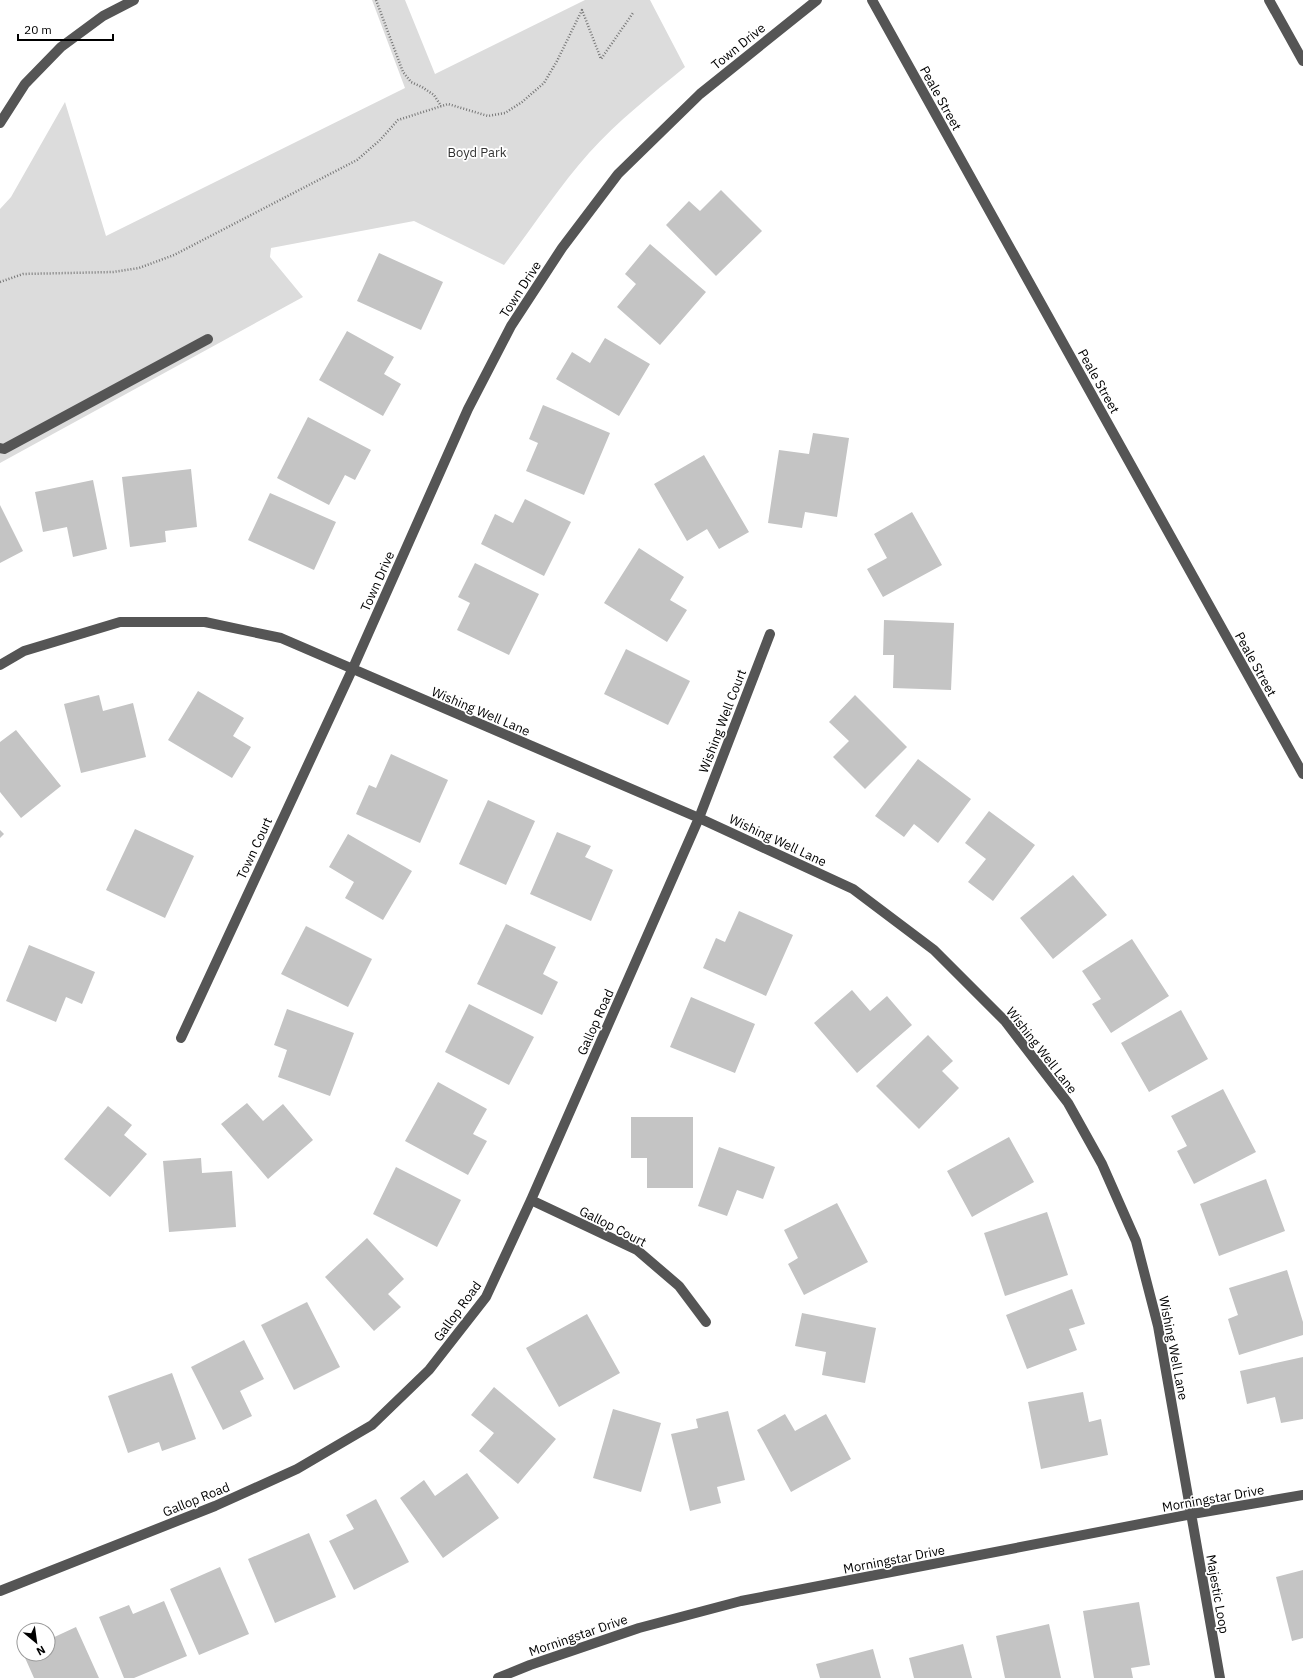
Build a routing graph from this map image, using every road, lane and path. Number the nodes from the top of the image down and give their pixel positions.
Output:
1 (134, 0) edge
2 (376, 0) edge
3 (817, 0) edge
4 (872, 0) edge
5 (1269, 0) edge
6 (633, 13) dead end
7 (1303, 61) edge
8 (441, 106) junction
9 (0, 123) edge
10 (0, 282) edge
11 (208, 339) dead end
12 (0, 448) edge
13 (770, 634) dead end
14 (0, 665) edge
15 (352, 670) junction
16 (1303, 774) edge
17 (699, 818) junction
18 (181, 1038) dead end
19 (531, 1200) junction
20 (706, 1322) dead end
21 (1303, 1495) edge
22 (1192, 1514) junction
23 (0, 1591) edge
24 (498, 1678) edge
25 (1220, 1678) edge

1 - 9 street
2 - 8 path
3 - 15 street, Town Drive
4 - 16 street, Peale Street
5 - 7 street
6 - 8 path
8 - 10 path
11 - 12 street
13 - 17 street, Wishing Well Court
14 - 15 street, Wishing Well Lane
15 - 17 street, Wishing Well Lane
15 - 18 street, Town Court
17 - 19 street, Gallop Road
17 - 22 street, Wishing Well Lane
19 - 20 street, Gallop Court
19 - 23 street, Gallop Road
21 - 22 street, Morningstar Drive
22 - 24 street, Morningstar Drive
22 - 25 street, Majestic Loop

